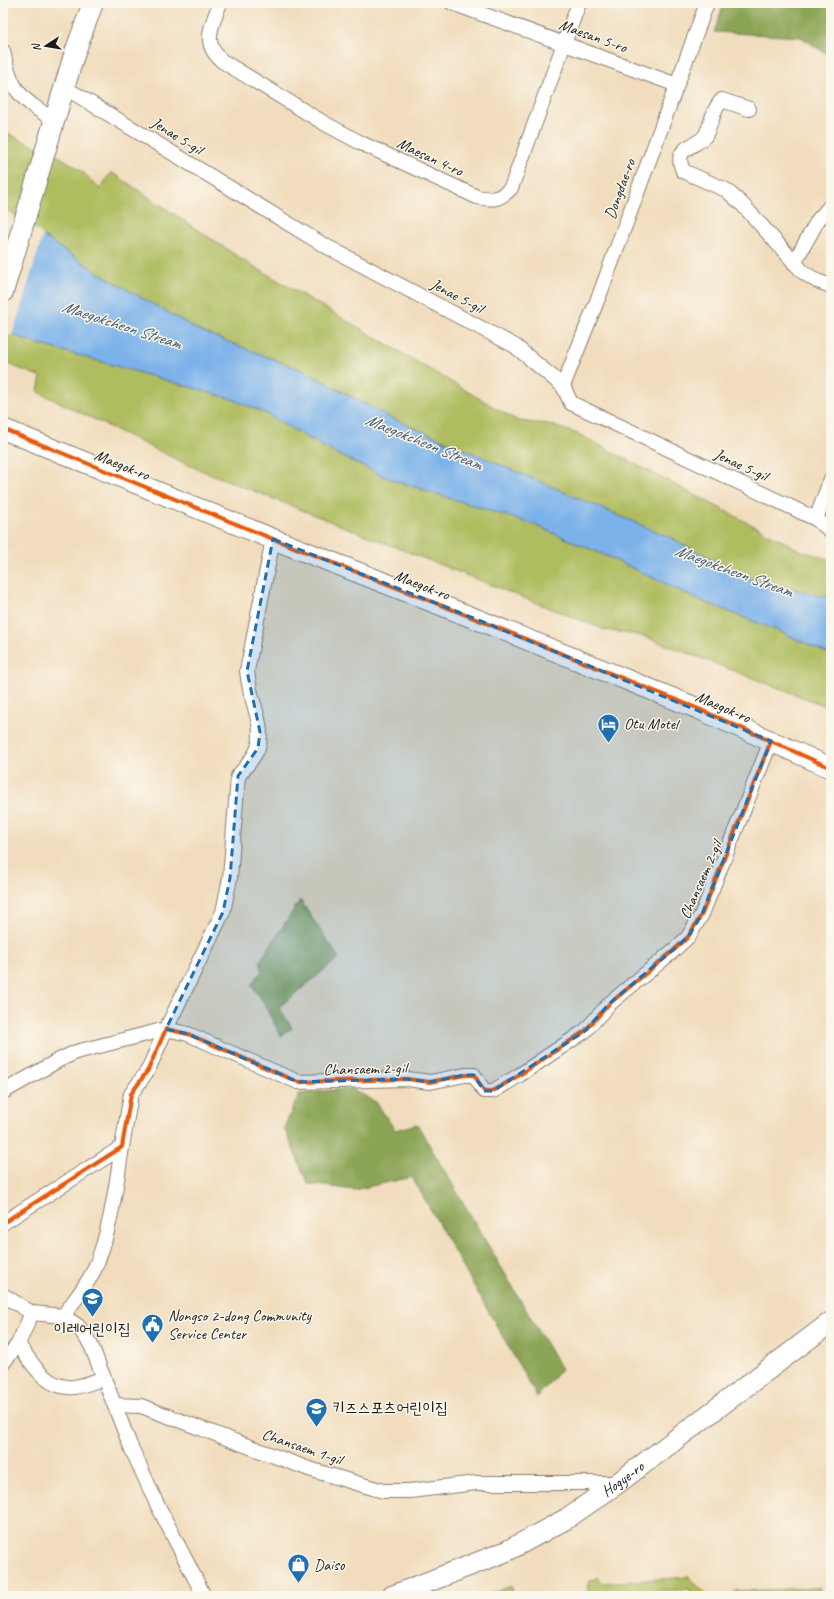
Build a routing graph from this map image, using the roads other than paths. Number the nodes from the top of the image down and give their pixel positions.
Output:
1 (93, 3) edge
2 (220, 3) edge
3 (452, 3) edge
4 (578, 3) edge
5 (707, 3) edge
6 (564, 44) junction
7 (3, 51) edge
8 (677, 85) junction
9 (64, 87) junction
10 (749, 109) dead end
11 (51, 129) junction
12 (831, 205) edge
13 (794, 263) junction
14 (831, 286) edge
15 (3, 292) edge
16 (563, 386) junction
17 (3, 429) edge
18 (831, 479) edge
19 (816, 519) junction
20 (831, 531) edge
21 (273, 539) junction
22 (771, 742) junction
23 (831, 768) edge
24 (166, 1029) junction
25 (3, 1092) edge
26 (122, 1147) junction
27 (3, 1223) edge
28 (3, 1295) edge
29 (32, 1313) junction
30 (62, 1316) junction
31 (831, 1322) edge
32 (18, 1344) junction
33 (3, 1363) edge
34 (104, 1378) junction
35 (115, 1405) junction
36 (618, 1483) junction
37 (204, 1596) edge
38 (392, 1596) edge

1 - 9 street
2 - 6 street, Maesan 4-ro
3 - 6 street, Maesan 5-ro
4 - 6 street, Maesan 4-ro
5 - 8 street, Dongdae-ro
6 - 8 street, Maesan 5-ro
7 - 11 street
8 - 16 street, Dongdae-ro
9 - 11 street
9 - 16 street, Jenae 5-gil
10 - 13 street
11 - 15 street
12 - 13 street
13 - 14 street
16 - 19 street, Jenae 5-gil
17 - 21 street, Maegok-ro
18 - 19 street
19 - 20 street, Jenae 5-gil
21 - 22 street, Maegok-ro
21 - 24 street
22 - 23 street, Maegok-ro
22 - 24 street, Chansaem 2-gil
24 - 25 street
24 - 26 street
26 - 27 street
26 - 30 street
28 - 29 street
29 - 30 street
29 - 32 street
30 - 34 street
31 - 36 street, Hogye-ro
32 - 33 street
32 - 34 street
34 - 35 street
35 - 36 street, Chansaem 1-gil
35 - 37 street
36 - 38 street, Hogye-ro

